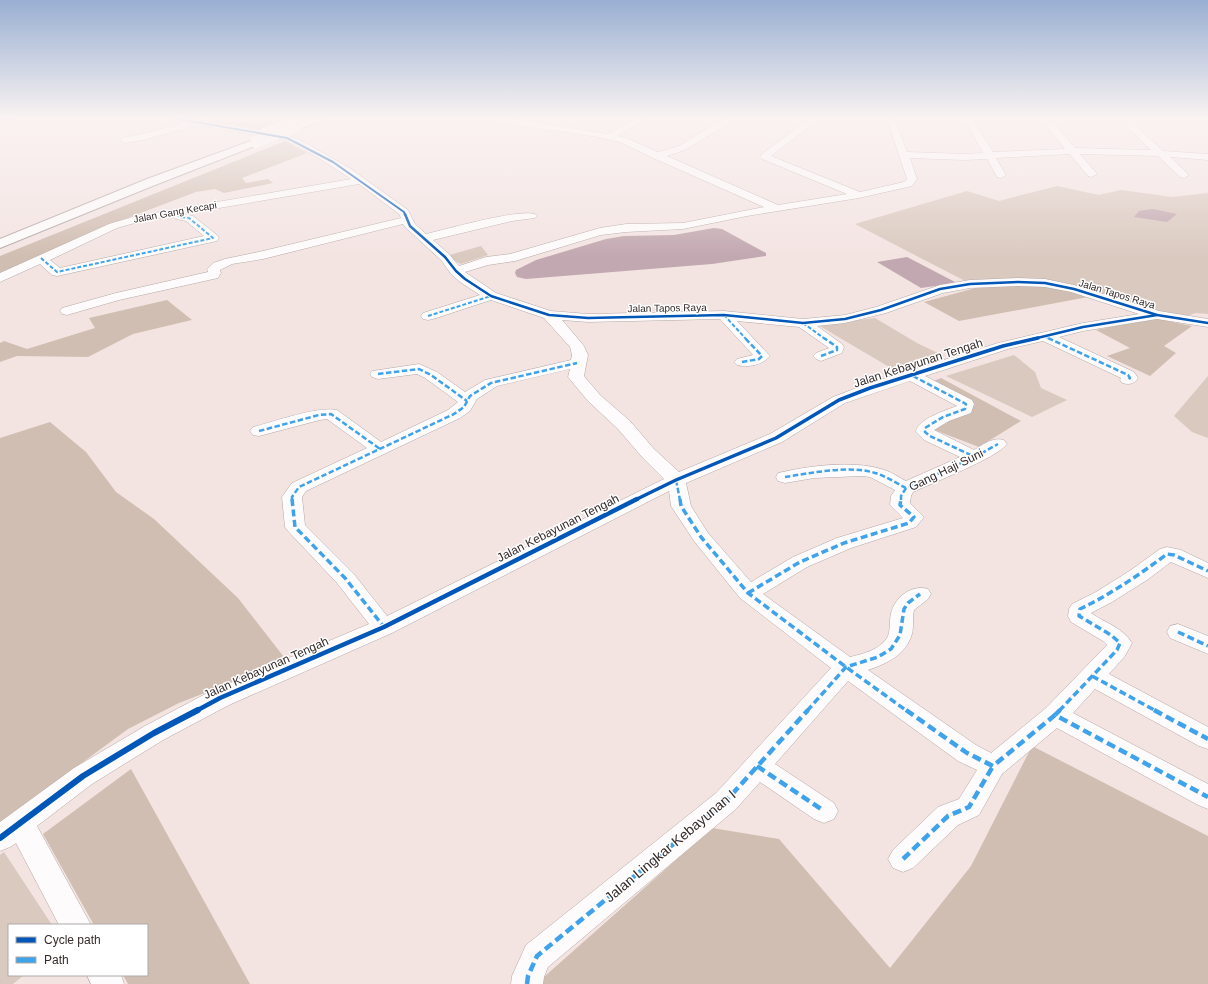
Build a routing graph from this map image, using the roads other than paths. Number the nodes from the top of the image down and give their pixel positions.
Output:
1 (170, 165) edge
2 (196, 165) edge
3 (335, 165) edge
4 (677, 165) edge
5 (783, 165) edge
6 (907, 165) edge
7 (996, 165) edge
8 (1084, 165) edge
9 (1172, 165) edge
10 (1092, 174) dead end
11 (1001, 175) dead end
12 (1184, 175) dead end
13 (360, 181) junction
14 (859, 195) junction
15 (778, 209) junction
16 (174, 212) junction
17 (531, 216) dead end
18 (32, 218) dead end
19 (407, 220) junction
20 (425, 238) junction
21 (0, 244) edge
22 (41, 258) junction
23 (460, 275) junction
24 (0, 278) edge
25 (491, 296) junction
26 (66, 311) dead end
27 (549, 315) junction
28 (724, 315) junction
29 (1158, 315) junction
30 (428, 316) dead end
31 (803, 323) junction
32 (1208, 323) edge
33 (1044, 336) junction
34 (821, 356) dead end
35 (742, 362) dead end
36 (577, 364) junction
37 (378, 374) dead end
38 (913, 376) junction
39 (1128, 380) dead end
40 (467, 401) junction
41 (259, 431) dead end
42 (998, 444) dead end
43 (380, 449) junction
44 (975, 457) junction
45 (785, 477) dead end
46 (676, 480) junction
47 (906, 488) junction
48 (1208, 571) edge
49 (748, 593) junction
50 (920, 594) dead end
51 (384, 627) junction
52 (1178, 632) dead end
53 (1208, 646) edge
54 (846, 667) junction
55 (1092, 676) junction
56 (1055, 715) junction
57 (1208, 739) edge
58 (757, 766) junction
59 (993, 766) junction
60 (1208, 797) edge
61 (824, 812) dead end
62 (10, 831) edge
63 (904, 859) dead end
64 (75, 924) edge
65 (527, 984) edge

1 - 18 highway
2 - 21 highway, bridge
3 - 13 street, Jalan Tapos Raya
4 - 15 street
5 - 14 street
6 - 14 street
7 - 11 street
8 - 10 street
9 - 12 street
13 - 16 street, Jalan Gang Kecapi
13 - 19 street, Jalan Tapos Raya
14 - 15 street
15 - 23 street
16 - 22 street, Jalan Gang Kecapi
16 - 22 street
17 - 20 street
19 - 20 street, Jalan Tapos Raya
19 - 26 street
20 - 23 street, Jalan Tapos Raya
22 - 24 street, Jalan Gang Kecapi
23 - 25 street, Jalan Tapos Raya
25 - 27 street, Jalan Tapos Raya
25 - 30 street
27 - 28 street, Jalan Tapos Raya
27 - 36 street
28 - 31 street, Jalan Tapos Raya
28 - 35 street
29 - 31 street, Jalan Tapos Raya
29 - 32 street, Jalan Tapos Raya
29 - 33 street, Jalan Kebayunan Tengah
31 - 34 street
33 - 38 street, Jalan Kebayunan Tengah
33 - 39 street
36 - 40 street
36 - 46 street
37 - 40 street
38 - 44 street
38 - 46 street, Jalan Kebayunan Tengah
40 - 43 street
41 - 43 street
42 - 44 street, Gang Haji Suni
43 - 51 street
44 - 47 street, Gang Haji Suni
45 - 47 street
46 - 49 street
46 - 51 street, Jalan Kebayunan Tengah
47 - 49 street, Gang Haji Suni
48 - 55 street
49 - 54 street
50 - 54 street
51 - 62 street, Jalan Kebayunan Tengah
52 - 53 street
54 - 58 street, Jalan Lingkar Kebayunan I
54 - 59 street
55 - 56 street
55 - 57 street
56 - 59 street
56 - 60 street
58 - 61 street
58 - 65 street, Jalan Lingkar Kebayunan I
59 - 63 street
62 - 64 street

